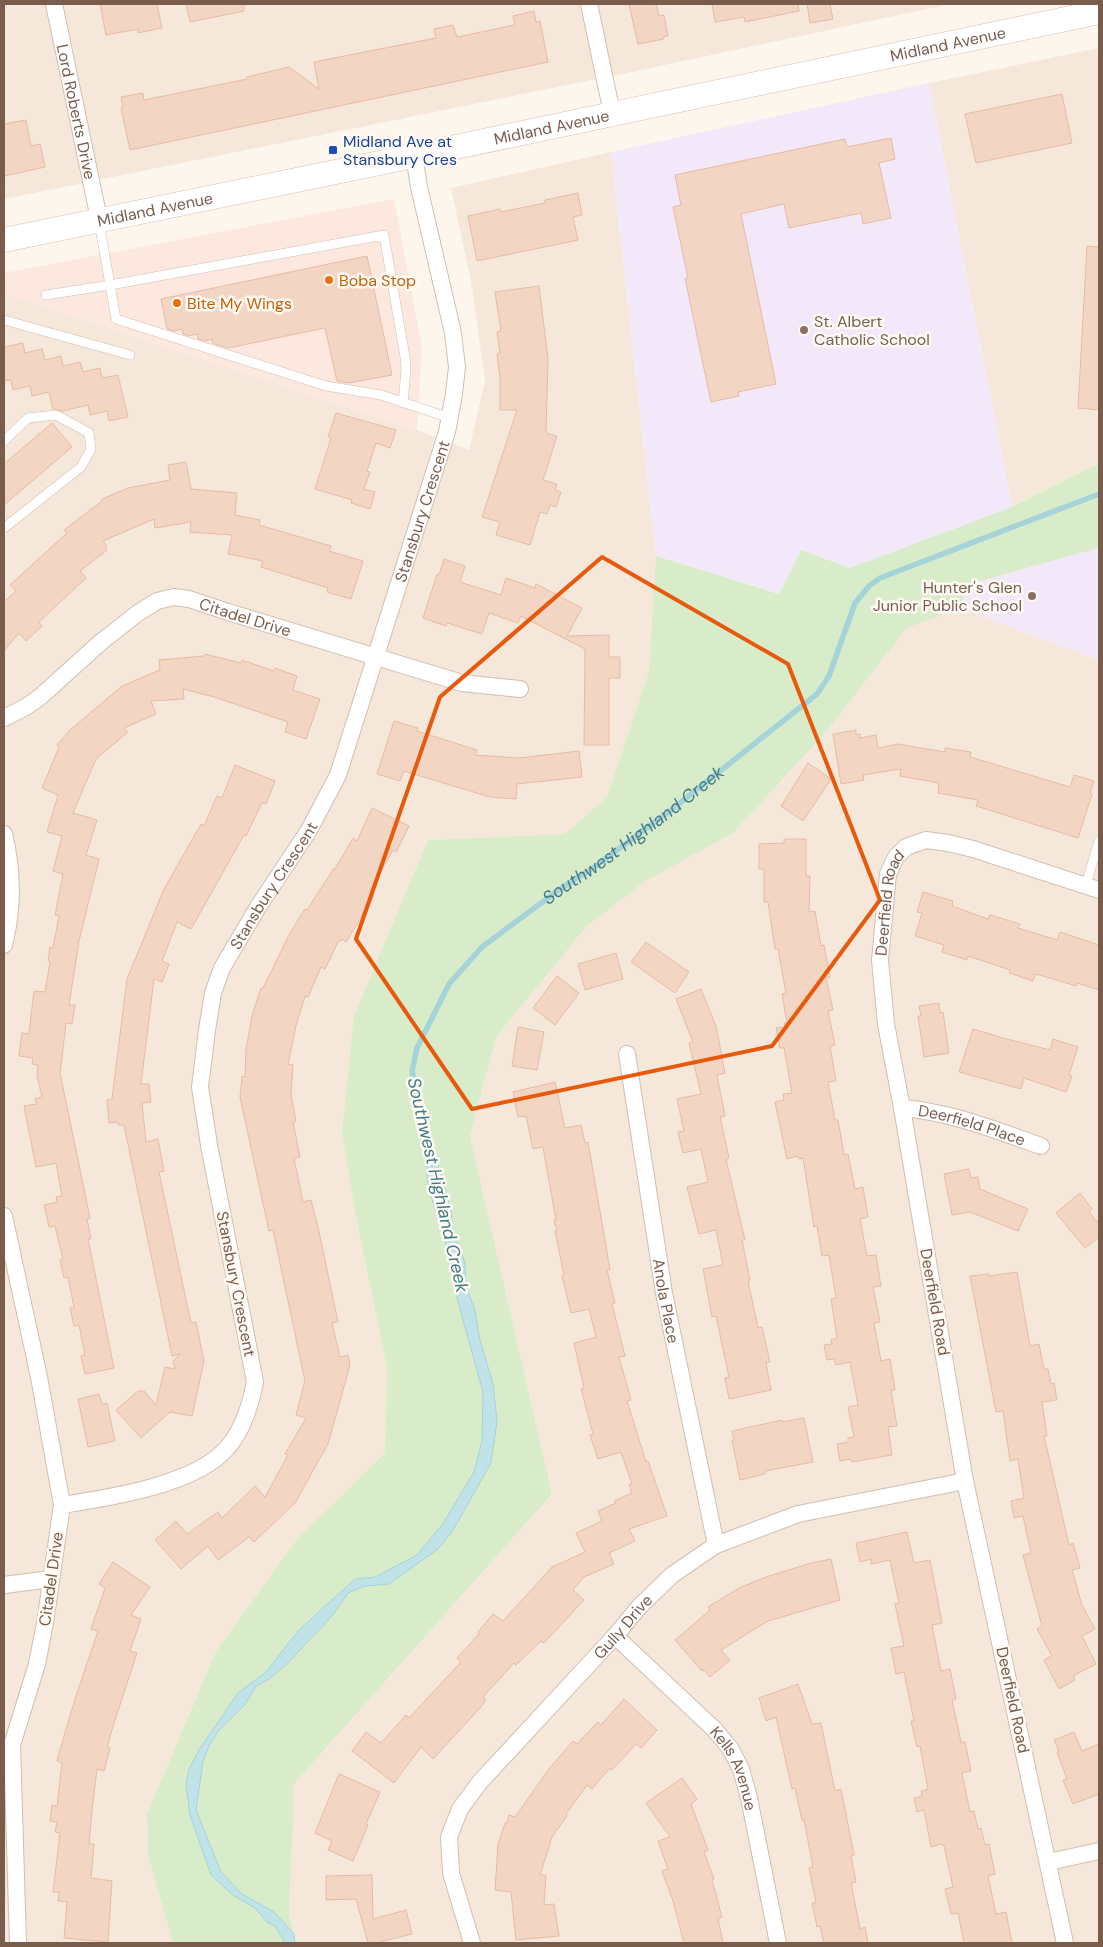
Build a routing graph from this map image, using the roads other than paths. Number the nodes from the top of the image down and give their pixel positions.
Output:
1 (54, 4) edge
2 (589, 4) edge
3 (1099, 12) edge
4 (612, 113) junction
5 (414, 155) junction
6 (99, 219) junction
7 (4, 240) edge
8 (110, 285) junction
9 (46, 295) dead end
10 (4, 320) edge
11 (130, 355) dead end
12 (403, 403) junction
13 (450, 418) junction
14 (4, 441) edge
15 (4, 528) edge
16 (375, 656) junction
17 (520, 689) dead end
18 (4, 718) edge
19 (4, 834) edge
20 (1099, 841) edge
21 (1093, 888) edge
22 (4, 945) edge
23 (627, 1054) dead end
24 (902, 1108) junction
25 (1041, 1146) dead end
26 (4, 1216) edge
27 (10, 1278) edge
28 (965, 1481) junction
29 (62, 1505) junction
30 (716, 1545) junction
31 (51, 1579) junction
32 (4, 1586) edge
33 (615, 1636) junction
34 (1099, 1851) edge
35 (1048, 1862) junction
36 (18, 1943) edge
37 (472, 1943) edge
38 (778, 1943) edge
39 (1065, 1943) edge

1 - 6 street, Lord Roberts Drive
2 - 4 street
3 - 4 main road, Midland Avenue
4 - 5 main road, Midland Avenue
5 - 6 main road, Midland Avenue
5 - 13 street, Stansbury Crescent
6 - 7 main road, Midland Avenue
6 - 8 lane
8 - 9 lane
8 - 12 lane
8 - 12 lane
10 - 11 lane
12 - 13 lane
13 - 16 street, Stansbury Crescent
14 - 15 lane
16 - 17 street, Citadel Drive
16 - 18 street, Citadel Drive
16 - 29 street, Stansbury Crescent
19 - 22 street
20 - 21 lane
21 - 24 street, Deerfield Road
23 - 30 street, Anola Place
24 - 25 street, Deerfield Place
24 - 28 street, Deerfield Road
26 - 27 street, Citadel Drive
27 - 29 street, Citadel Drive
28 - 30 street, Gully Drive
28 - 35 street, Deerfield Road
29 - 31 street, Citadel Drive
30 - 33 street, Gully Drive
31 - 32 street
31 - 36 street, Citadel Drive
33 - 37 street, Gully Drive
33 - 38 street, Kells Avenue
34 - 35 street
35 - 39 street, Deerfield Road

